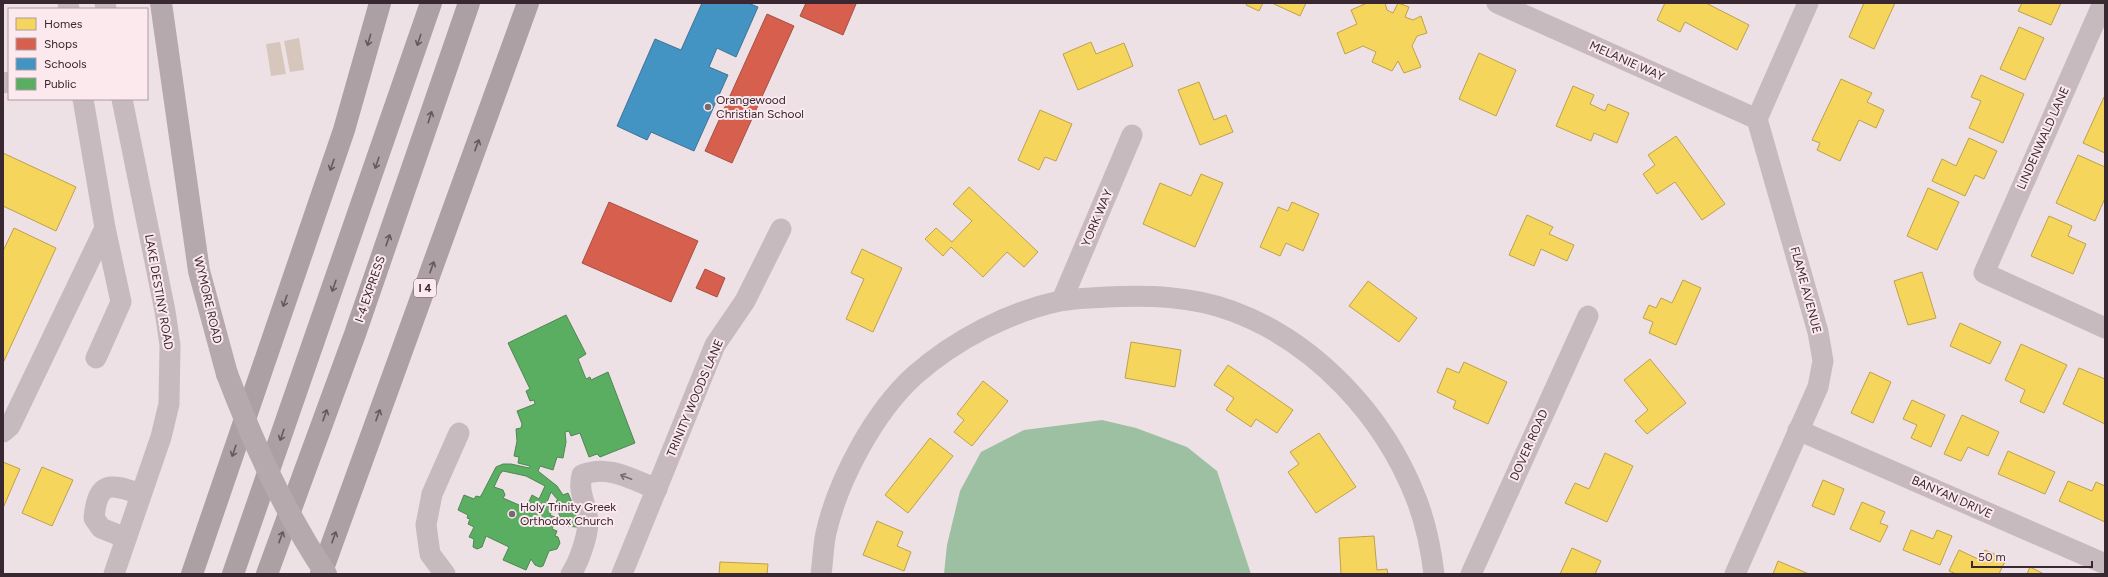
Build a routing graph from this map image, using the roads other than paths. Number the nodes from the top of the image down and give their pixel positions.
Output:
1 (161, 3) edge
2 (380, 3) edge
3 (431, 3) edge
4 (469, 3) edge
5 (528, 3) edge
6 (1497, 3) edge
7 (1808, 3) edge
8 (2103, 3) edge
9 (83, 100) edge
10 (122, 100) edge
11 (1757, 119) junction
12 (1132, 135) dead end
13 (105, 228) junction
14 (781, 229) dead end
15 (1062, 300) junction
16 (1588, 316) dead end
17 (2105, 328) edge
18 (96, 358) dead end
19 (1798, 430) junction
20 (3, 432) edge
21 (459, 433) dead end
22 (657, 489) junction
23 (141, 494) junction
24 (126, 538) junction
25 (2105, 564) edge
26 (114, 574) edge
27 (192, 574) edge
28 (233, 574) edge
29 (267, 574) edge
30 (321, 574) edge
31 (326, 574) edge
32 (445, 574) edge
33 (571, 574) edge
34 (622, 574) edge
35 (821, 574) edge
36 (1434, 574) edge
37 (1471, 574) edge
38 (1735, 574) edge

1 - 31 main road, WYMORE ROAD, bridge
2 -> 27 highway
3 -> 28 highway
29 -> 4 highway, I-4 EXPRESS
30 -> 5 highway, I 4
6 - 11 street, MELANIE WAY
7 - 11 street
8 - 17 street, LINDENWALD LANE
9 - 13 street
10 - 23 street, LAKE DESTINY ROAD
11 - 19 street, FLAME AVENUE
12 - 15 street, YORK WAY
13 - 18 street
13 - 20 street
14 - 22 street, TRINITY WOODS LANE
15 - 35 street
15 - 36 street
16 - 37 street, DOVER ROAD
19 - 25 street, BANYAN DRIVE
19 - 38 street, FLAME AVENUE
21 - 32 street
22 -> 33 street
22 - 34 street, TRINITY WOODS LANE
23 - 24 street, LAKE DESTINY ROAD
23 - 24 street
24 - 26 street, LAKE DESTINY ROAD

